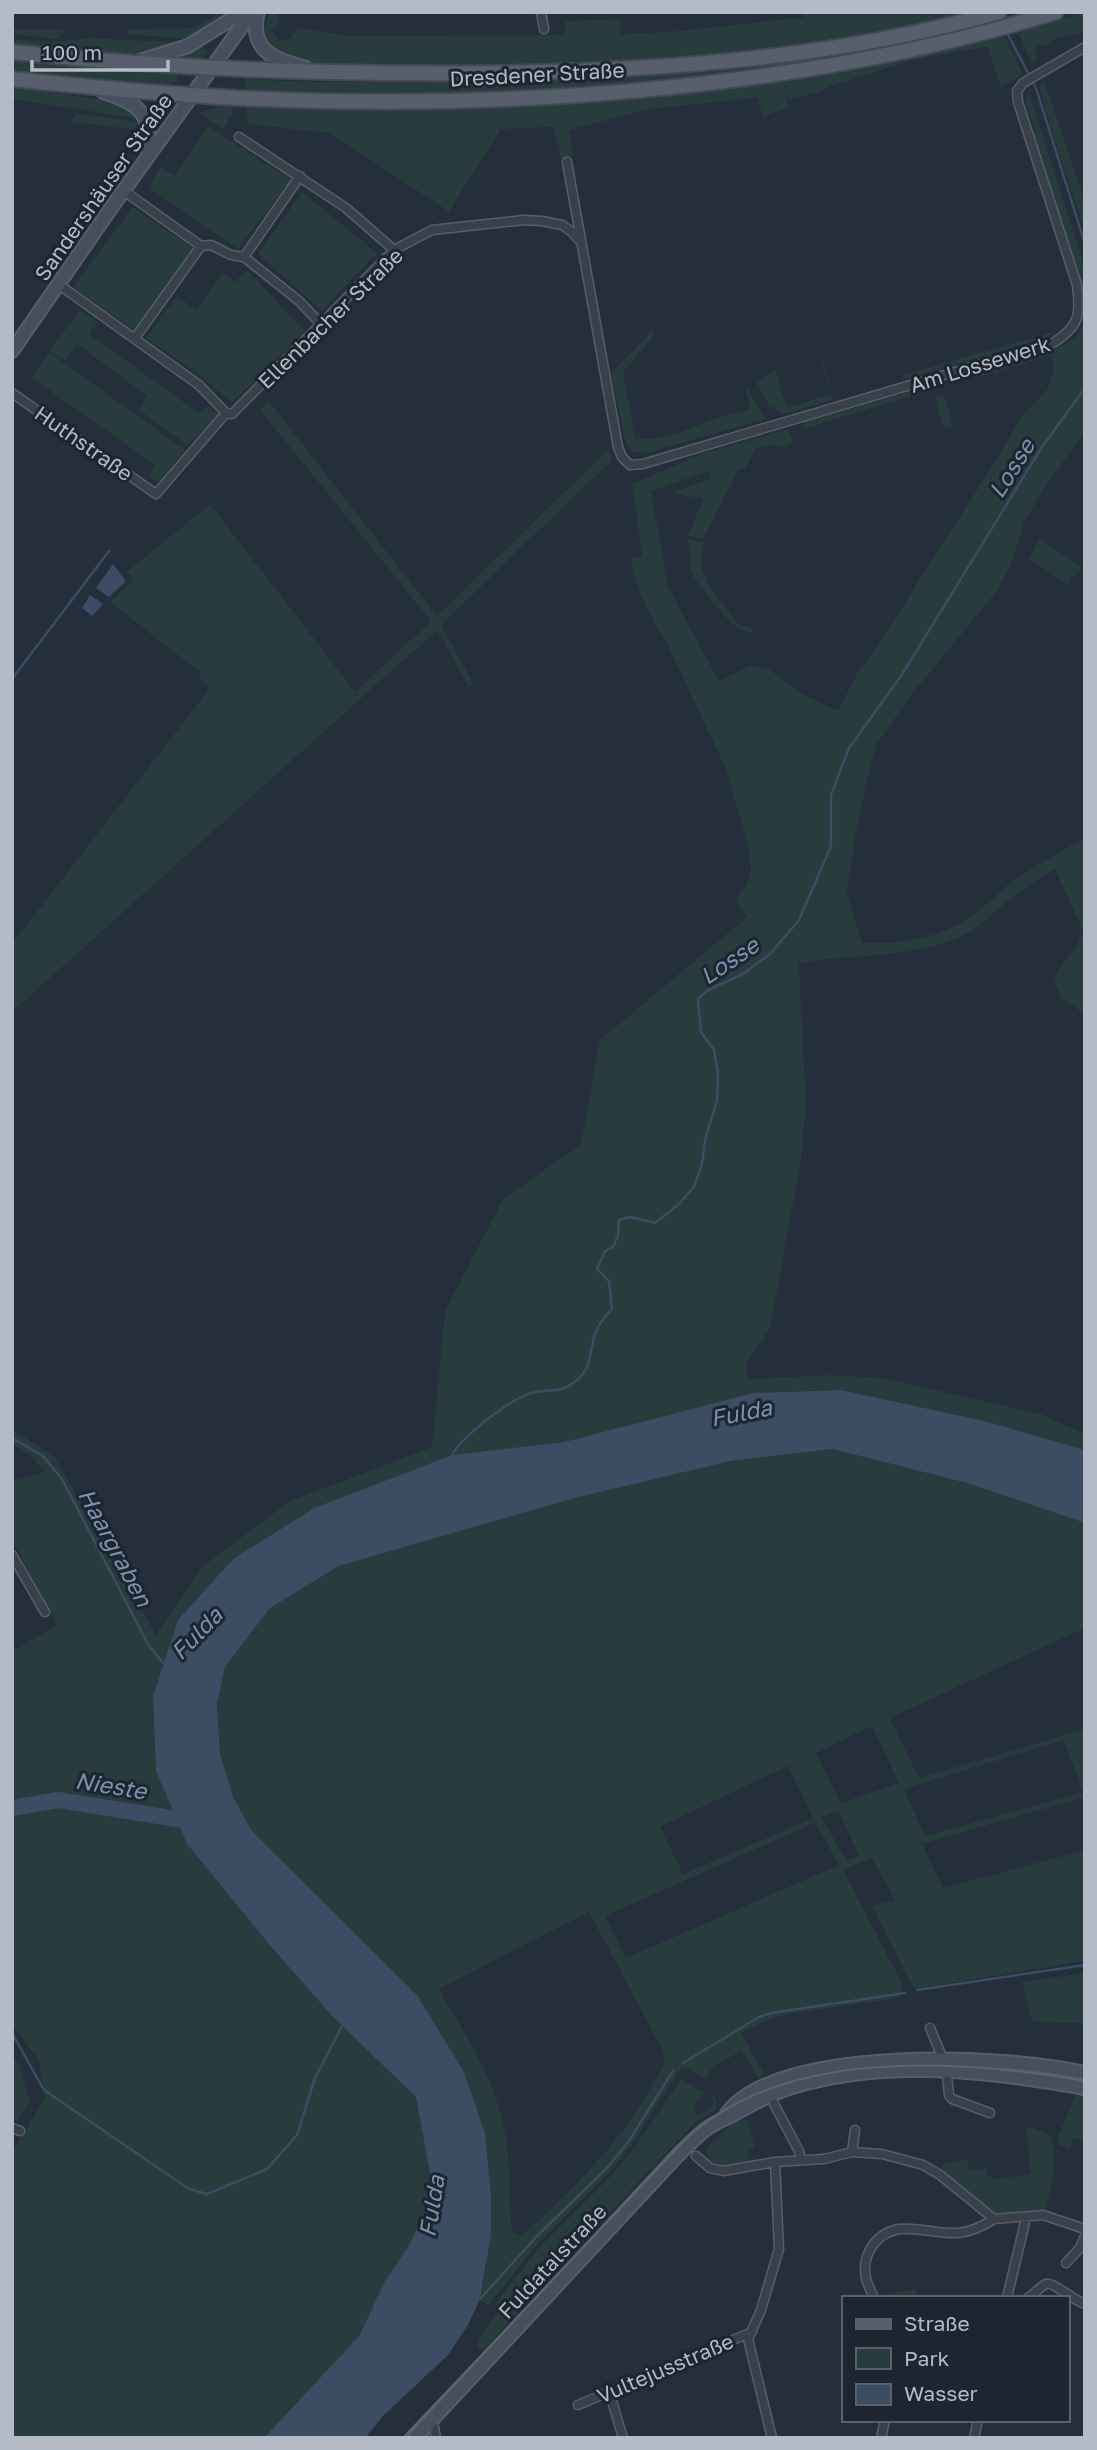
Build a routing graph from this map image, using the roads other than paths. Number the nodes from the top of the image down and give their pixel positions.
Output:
1 (243, 12) edge
2 (252, 12) edge
3 (258, 12) edge
4 (541, 12) edge
5 (1056, 12) edge
6 (993, 14) edge
7 (544, 29) dead end
8 (1085, 47) edge
9 (12, 52) edge
10 (134, 62) junction
11 (211, 69) junction
12 (319, 72) junction
13 (12, 79) edge
14 (86, 86) junction
15 (191, 95) junction
16 (239, 137) dead end
17 (147, 158) junction
18 (567, 162) dead end
19 (300, 176) junction
20 (124, 191) junction
21 (581, 243) junction
22 (201, 246) junction
23 (394, 250) junction
24 (244, 257) junction
25 (58, 284) junction
26 (321, 324) junction
27 (135, 338) junction
28 (12, 351) edge
29 (12, 393) edge
30 (226, 413) junction
31 (156, 494) joint
32 (12, 1555) edge
33 (45, 1612) dead end
34 (930, 2028) dead end
35 (946, 2066) junction
36 (1085, 2073) edge
37 (1085, 2088) edge
38 (774, 2104) dead end
39 (990, 2113) dead end
40 (855, 2130) dead end
41 (852, 2152) junction
42 (696, 2156) dead end
43 (801, 2160) junction
44 (775, 2162) junction
45 (1026, 2218) junction
46 (993, 2219) junction
47 (1085, 2229) edge
48 (1085, 2236) edge
49 (1066, 2263) dead end
50 (873, 2296) edge
51 (1007, 2296) edge
52 (1031, 2296) edge
53 (1067, 2296) edge
54 (1069, 2297) edge
55 (1085, 2304) edge
56 (752, 2332) junction
57 (609, 2391) junction
58 (578, 2405) dead end
59 (429, 2422) junction
60 (415, 2438) edge
61 (436, 2438) edge
62 (623, 2438) edge
63 (772, 2438) edge

1 - 10 main road
2 - 11 main road, Sandershäuser Straße
3 - 12 main road
4 - 7 street
5 - 15 main road, Dresdener Straße
6 - 12 main road, Dresdener Straße
8 - 21 street, Am Lossewerk
9 - 10 main road, Dresdener Straße
10 - 11 main road, Dresdener Straße
11 - 12 main road, Dresdener Straße
11 - 15 main road, Sandershäuser Straße
13 - 14 main road, Dresdener Straße
14 - 15 main road, Dresdener Straße
14 - 17 main road
15 - 17 main road, Sandershäuser Straße
16 - 19 street
17 - 20 main road, Sandershäuser Straße
18 - 21 street
19 - 23 street
19 - 24 street
20 - 22 street
20 - 25 main road, Sandershäuser Straße
21 - 23 street, Ellenbacher Straße
22 - 24 street
22 - 27 street
23 - 26 street, Ellenbacher Straße
24 - 26 street
25 - 27 street
25 - 28 main road, Sandershäuser Straße
26 - 30 street, Ellenbacher Straße
27 - 30 street
29 - 31 street, Huthstraße
30 - 31 street, Ellenbacher Straße
32 - 33 street
34 - 35 street
35 - 36 main road, Fuldatalstraße
35 - 37 main road, Fuldatalstraße
35 - 39 street
35 - 59 main road, Fuldatalstraße
38 - 43 street
40 - 41 street
41 - 43 street
41 - 46 street
42 - 44 street
43 - 44 street
44 - 56 street
45 - 46 street
45 - 47 street
45 - 51 street
46 - 50 street
48 - 49 street
52 - 53 street
54 - 55 street
56 - 57 street, Vultejusstraße
56 - 63 street
57 - 58 street, Vultejusstraße
57 - 62 street
59 - 60 main road, Fuldatalstraße
59 - 61 street

